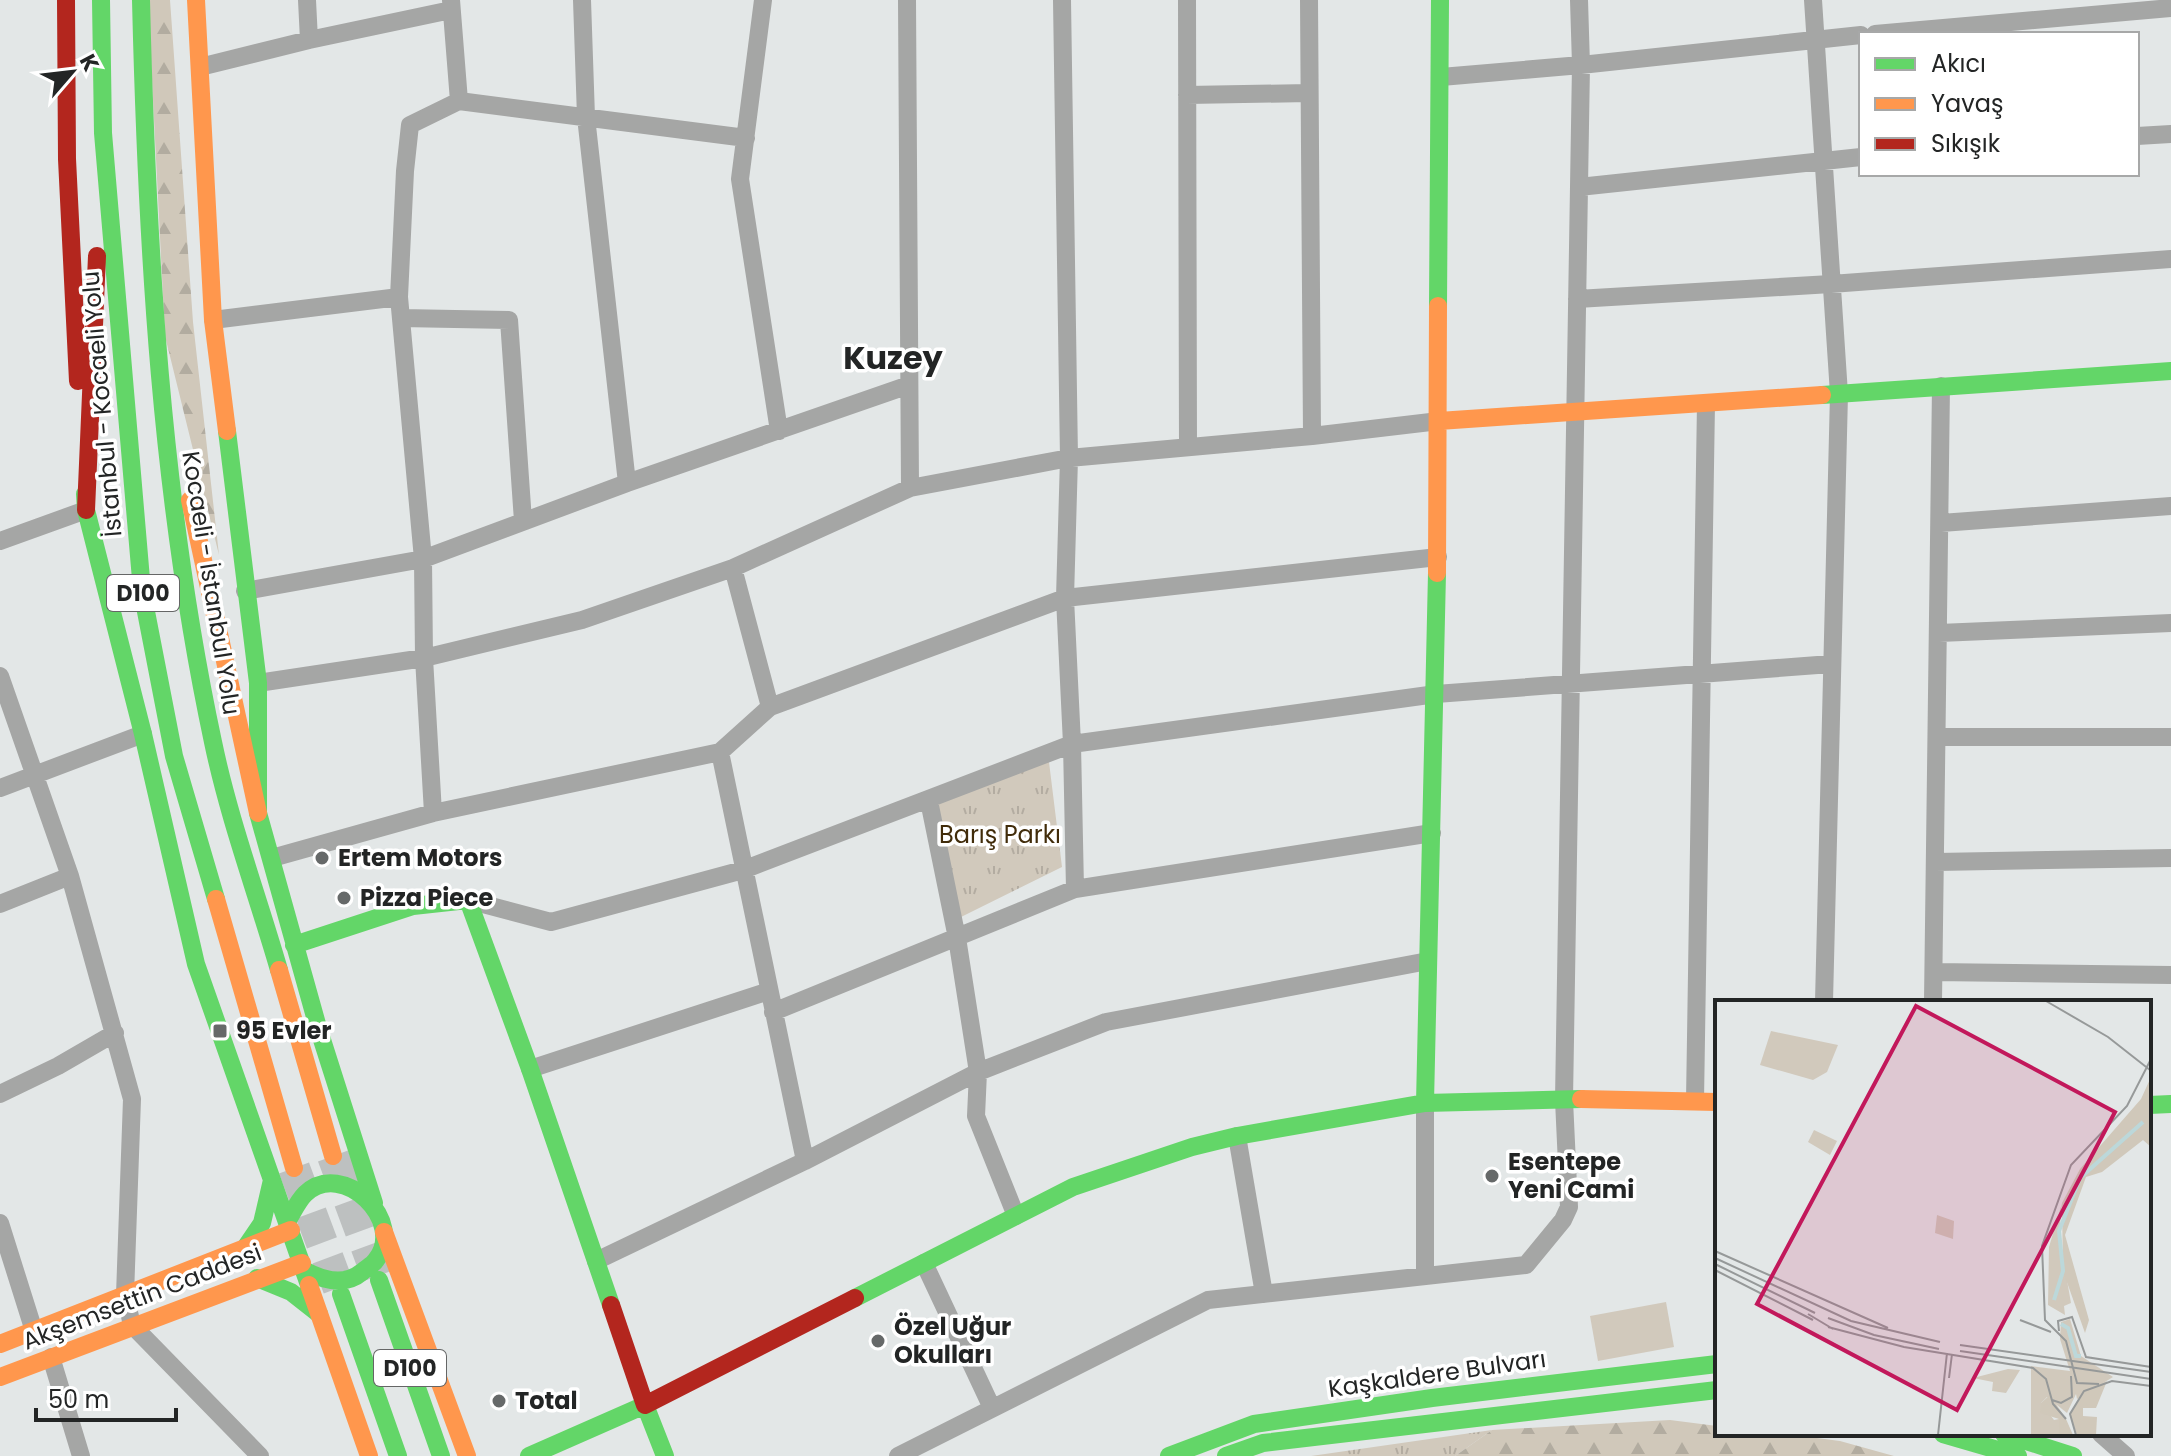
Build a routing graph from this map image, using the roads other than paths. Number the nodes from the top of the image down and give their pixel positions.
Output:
1 (66, 0) edge
2 (101, 0) edge
3 (141, 0) edge
4 (196, 0) edge
5 (307, 0) edge
6 (582, 0) edge
7 (763, 0) edge
8 (907, 0) edge
9 (1062, 0) edge
10 (1187, 0) edge
11 (1309, 0) edge
12 (1440, 0) edge
13 (1579, 0) edge
14 (1813, 0) edge
15 (2171, 4) edge
16 (451, 5) edge
17 (1895, 32) edge
18 (1859, 35) edge
19 (1815, 39) junction
20 (309, 40) junction
21 (1581, 65) junction
22 (200, 67) junction
23 (1441, 77) junction
24 (1309, 93) junction
25 (1187, 95) junction
26 (459, 101) junction
27 (586, 117) junction
28 (103, 133) junction
29 (2171, 134) edge
30 (2139, 136) edge
31 (746, 138) junction
32 (1859, 157) edge
33 (1823, 160) junction
34 (1579, 187) junction
35 (2171, 259) edge
36 (1831, 284) junction
37 (399, 297) junction
38 (1577, 299) junction
39 (401, 318) junction
40 (213, 320) junction
41 (156, 341) junction
42 (2171, 371) edge
43 (909, 385) junction
44 (1941, 386) junction
45 (1839, 394) junction
46 (1706, 403) junction
47 (1576, 412) junction
48 (1439, 421) junction
49 (779, 431) junction
50 (1312, 436) junction
51 (1188, 447) junction
52 (1069, 458) junction
53 (627, 483) junction
54 (910, 488) junction
55 (2171, 506) edge
56 (86, 510) junction
57 (523, 521) junction
58 (1941, 523) junction
59 (0, 541) edge
60 (1438, 557) junction
61 (423, 559) junction
62 (733, 568) junction
63 (245, 591) junction
64 (1065, 598) junction
65 (2171, 623) edge
66 (1939, 633) junction
67 (424, 658) junction
68 (1831, 664) junction
69 (1701, 673) junction
70 (0, 676) edge
71 (1570, 682) junction
72 (258, 683) junction
73 (1436, 694) junction
74 (770, 707) junction
75 (143, 734) junction
76 (1938, 737) junction
77 (2171, 737) edge
78 (1072, 744) junction
79 (720, 752) junction
80 (34, 775) junction
81 (0, 788) edge
82 (929, 801) junction
83 (258, 813) junction
84 (433, 813) junction
85 (1432, 833) junction
86 (272, 858) junction
87 (2171, 858) edge
88 (1936, 862) junction
89 (743, 870) junction
90 (70, 876) junction
91 (1075, 889) junction
92 (468, 900) junction
93 (0, 904) edge
94 (957, 938) junction
95 (294, 945) junction
96 (1428, 961) junction
97 (1934, 972) junction
98 (2171, 975) edge
99 (769, 991) junction
100 (1824, 1000) edge
101 (1933, 1000) edge
102 (773, 1012) junction
103 (115, 1033) junction
104 (530, 1069) junction
105 (978, 1072) junction
106 (0, 1094) edge
107 (1564, 1100) junction
108 (1695, 1101) junction
109 (1715, 1102) edge
110 (1425, 1103) junction
111 (2171, 1104) edge
112 (2151, 1105) edge
113 (1237, 1136) junction
114 (333, 1156) tunnel mouth
115 (805, 1161) junction
116 (294, 1168) tunnel mouth
117 (272, 1177) junction
118 (374, 1203) junction
119 (1016, 1216) junction
120 (0, 1223) edge
121 (289, 1225) junction
122 (384, 1232) junction
123 (245, 1248) junction
124 (596, 1261) junction
125 (924, 1263) junction
126 (303, 1266) junction
127 (1425, 1276) junction
128 (257, 1278) junction
129 (379, 1280) tunnel mouth
130 (341, 1294) tunnel mouth
131 (1264, 1294) junction
132 (125, 1295) junction
133 (319, 1314) junction
134 (132, 1325) junction
135 (34, 1331) junction
136 (0, 1344) edge
137 (51, 1357) junction
138 (1715, 1364) edge
139 (0, 1377) edge
140 (1715, 1390) edge
141 (645, 1405) junction
142 (992, 1408) junction
143 (1950, 1436) edge
144 (2010, 1436) edge
145 (2108, 1437) edge
146 (469, 1455) edge
147 (81, 1456) edge
148 (260, 1456) edge
149 (369, 1456) edge
150 (398, 1456) edge
151 (441, 1456) edge
152 (529, 1456) edge
153 (665, 1456) edge
154 (898, 1456) edge
155 (1169, 1456) edge
156 (1226, 1456) edge
157 (2018, 1456) edge
158 (2073, 1456) edge
159 (2126, 1456) edge

1 - 56 main road
2 - 28 main road, İstanbul - Kocaeli Yolu / D100
3 - 41 main road, Kocaeli - İstanbul Yolu / D100
4 - 22 main road
5 - 20 street
6 - 27 street
7 - 31 street
8 - 43 street
9 - 52 street
10 - 25 street
11 - 24 street
12 - 23 main road
13 - 21 street
14 - 19 street
15 - 17 street
16 - 20 street
16 - 26 street
18 - 19 street
19 - 21 street
19 - 33 street
20 - 22 street
21 - 23 street
21 - 34 street
22 - 40 main road
23 - 48 main road
24 - 25 street
24 - 50 street
25 - 51 street
26 - 27 street
26 - 37 street
27 - 31 street
27 - 53 street
28 - 56 main road
28 - 116 main road, İstanbul - Kocaeli Yolu / D100
29 - 30 street
31 - 49 street
32 - 33 street
33 - 34 street
33 - 36 street
34 - 38 street
35 - 36 street
36 - 38 street
36 - 45 street
37 - 39 street
37 - 40 street
38 - 47 street
39 - 57 street
39 - 61 street
40 - 63 main road
41 - 83 main road
41 - 114 main road, Kocaeli - İstanbul Yolu / D100
42 - 44 main road
43 - 49 street
43 - 54 street
44 - 45 main road
44 - 58 street
45 - 46 main road
45 - 68 street
46 - 47 main road
46 - 69 street
47 - 48 main road
47 - 71 street
48 - 50 street
48 - 60 main road
49 - 53 street
50 - 51 street
51 - 52 street
52 - 54 street
52 - 64 street
53 - 57 street
54 - 62 street
55 - 58 street
56 - 59 street
56 - 75 main road
57 - 61 street
58 - 66 street
60 - 64 street
60 - 73 main road
61 - 63 street
61 - 67 street
62 - 67 street
62 - 74 street
63 - 72 main road
64 - 74 street
64 - 78 street
65 - 66 street
66 - 76 street
67 - 72 street
67 - 84 street
68 - 69 street
68 - 100 street
69 - 71 street
69 - 108 street
70 - 80 street
71 - 73 street
71 - 107 street
72 - 83 main road
73 - 78 street
73 - 85 main road
74 - 79 street
75 - 80 street
75 - 117 main road
76 - 77 street
76 - 88 street
78 - 82 street
78 - 91 street
79 - 84 street
79 - 89 street
80 - 81 street
80 - 90 street
82 - 89 street
82 - 94 street
83 - 86 main road
84 - 86 street
85 - 91 street
85 - 96 main road
86 - 95 main road
87 - 88 street
88 - 97 street
89 - 92 street
89 - 99 street
90 - 93 street
90 - 103 street
91 - 94 street
92 - 95 main road
92 - 104 main road
94 - 102 street
94 - 105 street
95 - 118 main road
96 - 105 street
96 - 110 main road
97 - 98 street
97 - 101 street
99 - 102 street
99 - 104 street
102 - 115 street
103 - 106 street
103 - 132 street
104 - 124 main road
105 - 115 street
105 - 119 street
107 - 108 main road
107 - 110 main road
107 - 127 street
108 - 109 main road
110 - 113 main road
110 - 127 street
111 - 112 main road
113 - 119 main road
113 - 131 street
115 - 124 street
117 - 121 main road
117 - 123 main road
118 - 121 main road
118 - 122 main road
119 - 125 main road
120 - 135 street
121 - 123 main road, Akşemsettin Caddesi
121 - 126 main road
122 - 126 main road
122 - 146 main road
123 - 132 main road, Akşemsettin Caddesi
124 - 141 main road
125 - 141 main road
125 - 142 street
126 - 128 main road, Akşemsettin Caddesi
126 - 133 main road
127 - 131 street
128 - 133 main road
128 - 134 main road, Akşemsettin Caddesi
129 - 151 main road, D100
130 - 150 main road, D100
131 - 142 street
132 - 134 street
132 - 135 main road, Akşemsettin Caddesi
133 - 149 main road
134 - 137 main road, Akşemsettin Caddesi
134 - 148 street
135 - 136 main road, Akşemsettin Caddesi
137 - 139 main road, Akşemsettin Caddesi
137 - 147 street
138 - 155 main road, Kaşkaldere Bulvarı
140 - 156 main road, Kaşkaldere Bulvarı
141 - 152 main road
141 - 153 main road
142 - 154 street
143 - 157 main road
144 - 158 main road
145 - 159 street

